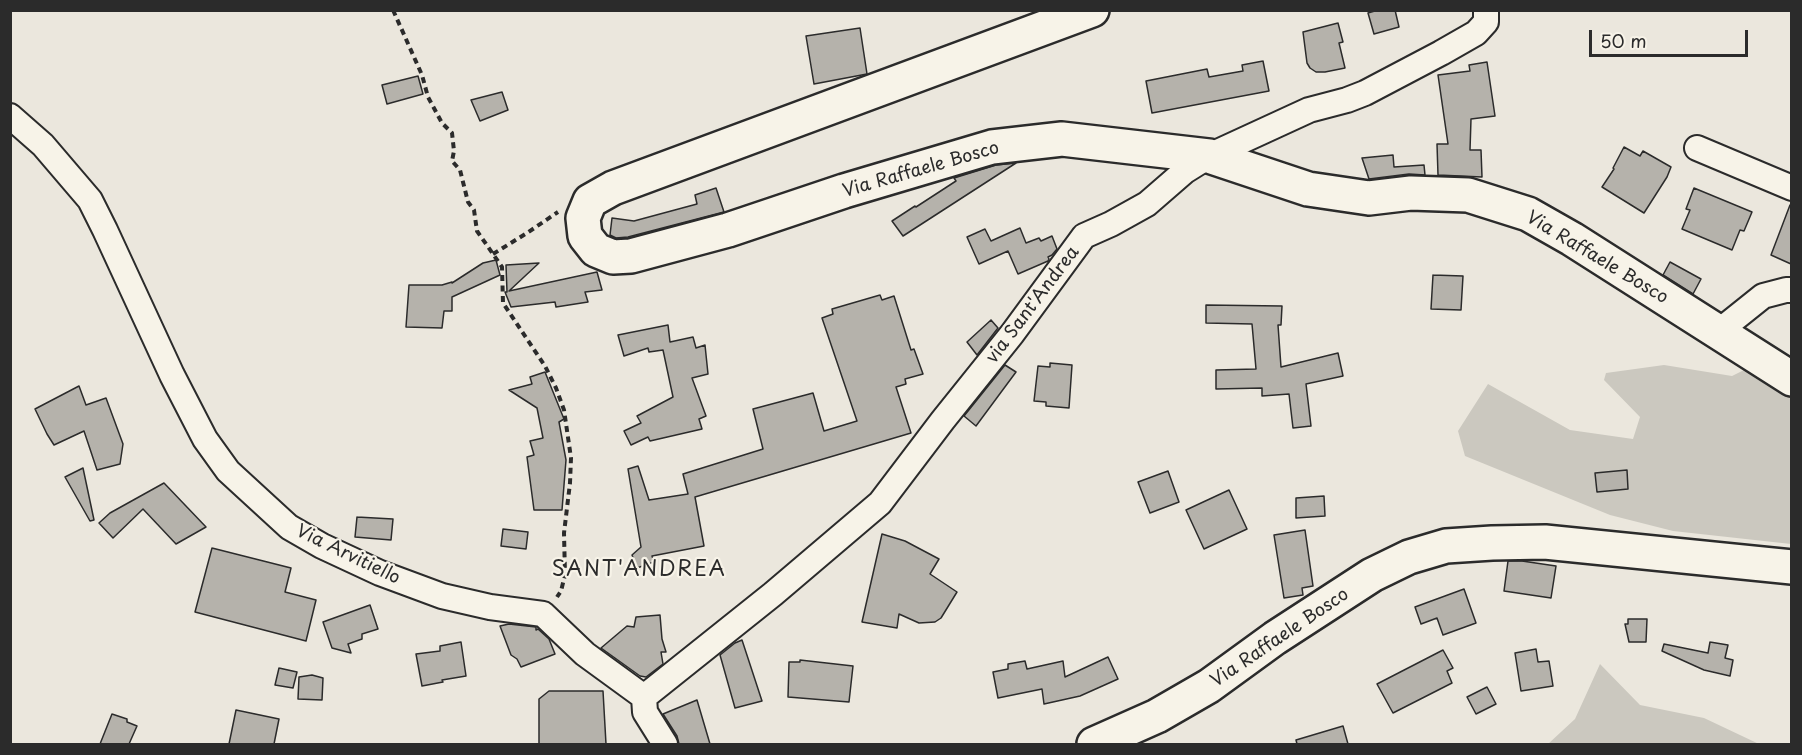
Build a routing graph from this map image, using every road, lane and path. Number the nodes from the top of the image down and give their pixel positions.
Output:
1 (393, 10) edge
2 (1092, 10) edge
3 (1486, 10) edge
4 (10, 116) edge
5 (1697, 148) dead end
6 (1209, 156) junction
7 (1791, 188) edge
8 (583, 218) junction
9 (492, 254) junction
10 (1791, 290) edge
11 (1718, 332) junction
12 (1791, 379) edge
13 (1791, 567) edge
14 (543, 614) junction
15 (644, 698) junction
16 (665, 744) edge
17 (1094, 744) edge

1 - 9 path
2 - 8 street
3 - 6 street, via Sant'Andrea
4 - 14 street, Via Arvitiello
5 - 7 street
6 - 8 street, Via Raffaele Bosco
6 - 11 street, Via Raffaele Bosco
6 - 15 street, via Sant'Andrea
8 - 9 path
9 - 14 path
10 - 11 street
11 - 12 street, Via Raffaele Bosco
13 - 17 street, Via Raffaele Bosco
14 - 15 street
15 - 16 street

